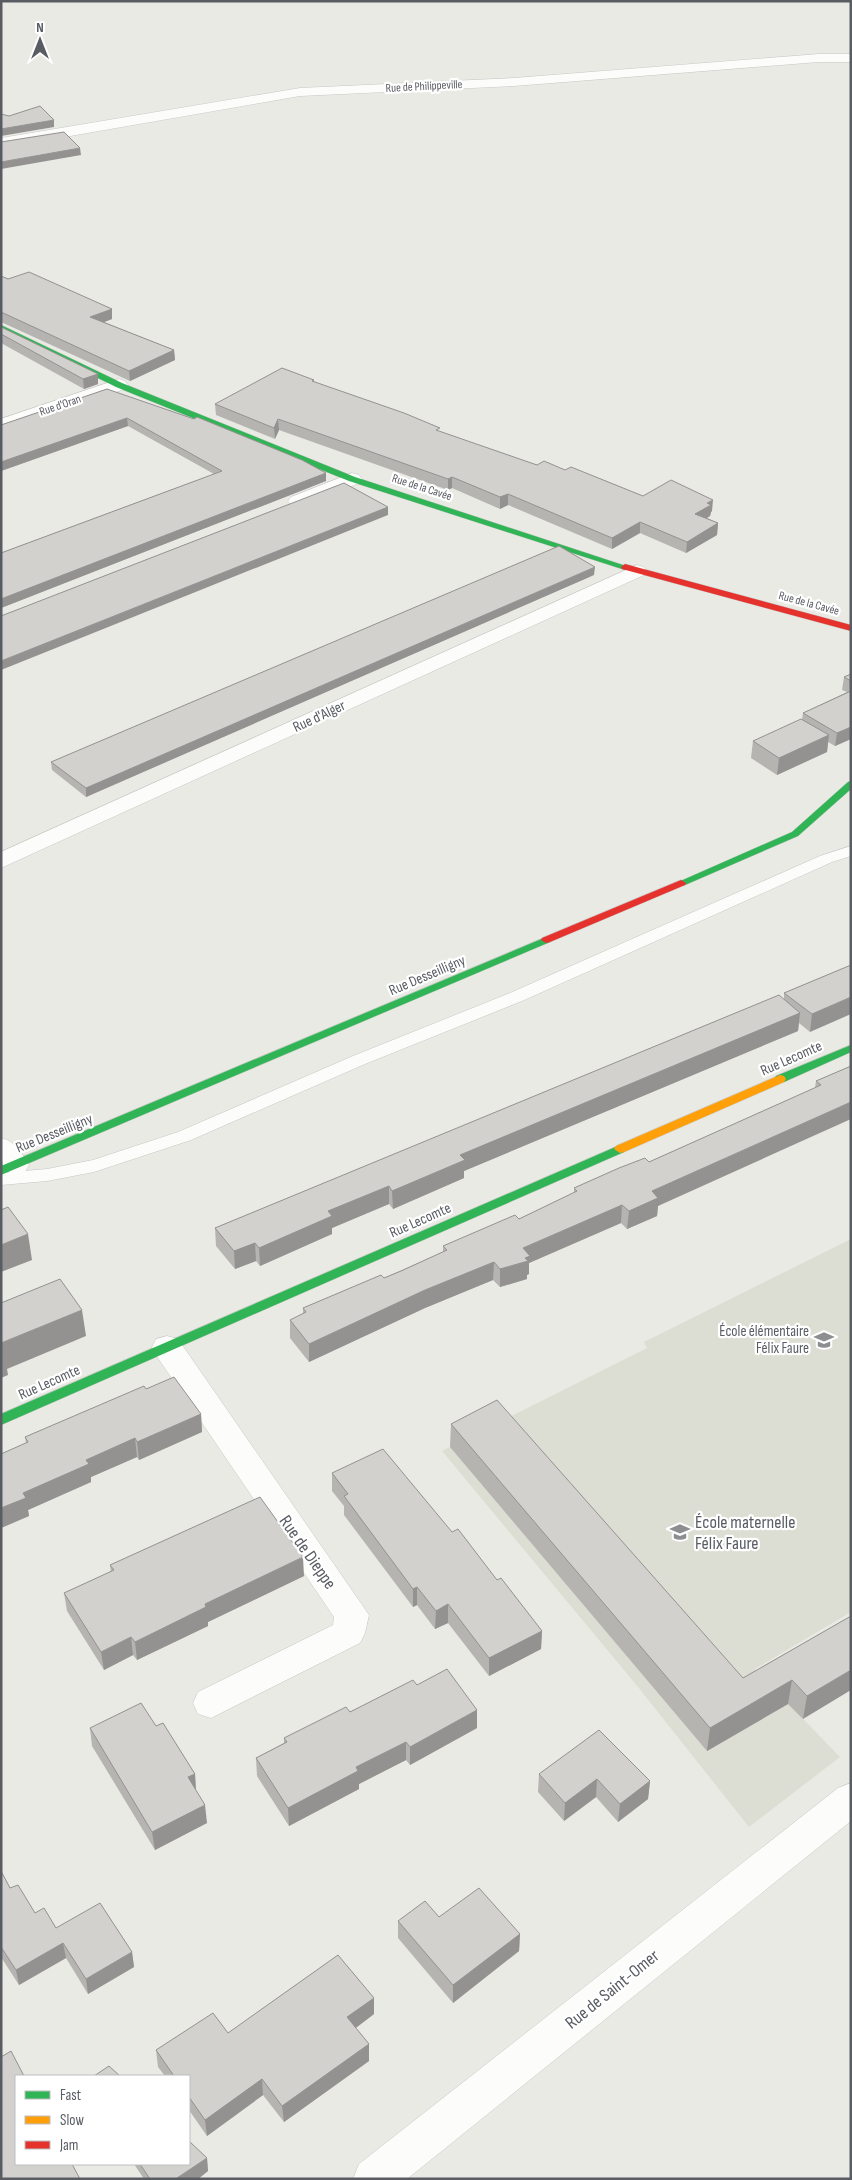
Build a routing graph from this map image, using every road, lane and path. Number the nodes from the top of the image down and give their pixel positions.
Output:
1 (851, 58) edge
2 (1, 143) edge
3 (1, 327) edge
4 (118, 385) junction
5 (1, 425) edge
6 (352, 480) junction
7 (278, 509) edge
8 (637, 571) junction
9 (851, 628) edge
10 (851, 784) edge
11 (851, 851) edge
12 (1, 861) edge
13 (851, 1048) edge
14 (5, 1165) edge
15 (167, 1347) junction
16 (1, 1420) edge
17 (211, 1703) dead end
18 (851, 1799) edge
19 (374, 2179) edge

1 - 2 street, Rue de Philippeville
3 - 4 street, Rue de la Cavée
4 - 5 street, Rue d'Oran
4 - 6 street, Rue de la Cavée
6 - 7 street
6 - 8 street, Rue de la Cavée
8 - 9 street, Rue de la Cavée
8 - 12 street, Rue d'Alger
10 - 14 street, Rue Desseilligny
11 - 14 lane
13 - 15 street, Rue Lecomte
15 - 16 street, Rue Lecomte
15 - 17 street, Rue de Dieppe
18 - 19 street, Rue de Saint-Omer

